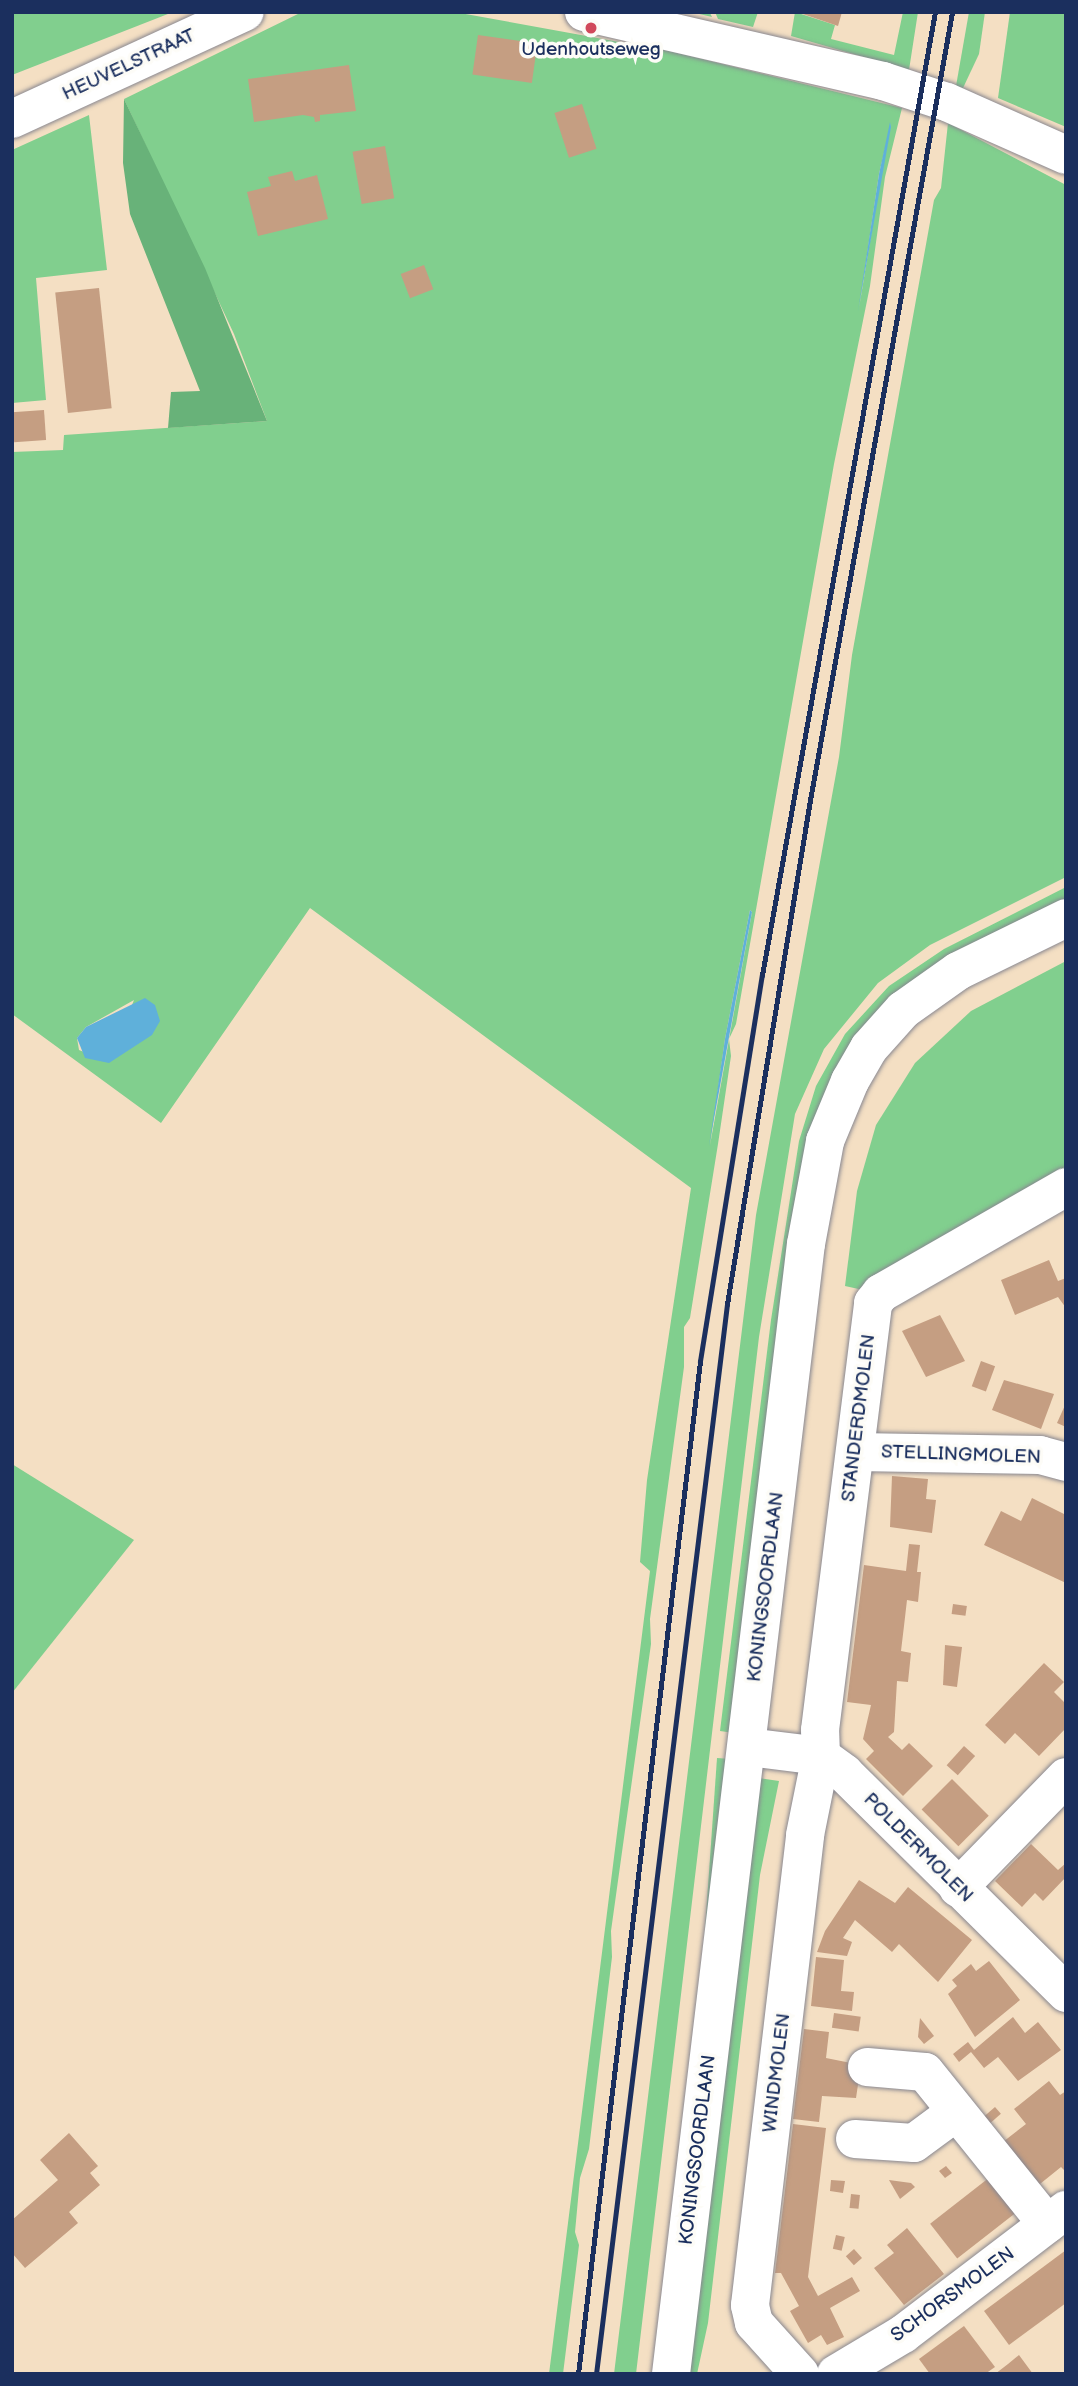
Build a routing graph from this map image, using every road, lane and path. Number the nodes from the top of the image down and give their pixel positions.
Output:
1 (246, 12) edge
2 (584, 12) edge
3 (12, 120) edge
4 (1066, 155) edge
5 (1066, 918) edge
6 (1066, 1187) edge
7 (855, 1452) junction
8 (1066, 1462) edge
9 (748, 1747) junction
10 (821, 1756) junction
11 (1066, 1777) edge
12 (958, 1888) junction
13 (1066, 1993) edge
14 (867, 2067) dead end
15 (956, 2112) junction
16 (855, 2139) dead end
17 (1056, 2217) edge
18 (671, 2374) edge
19 (800, 2374) edge
20 (836, 2374) edge

1 - 3 street, HEUVELSTRAAT
2 - 4 street
5 - 9 street, KONINGSOORDLAAN
6 - 7 street, STANDERDMOLEN
7 - 8 street, STELLINGMOLEN
7 - 10 street, STANDERDMOLEN
9 - 10 street
9 - 18 street, KONINGSOORDLAAN
10 - 12 street, POLDERMOLEN
10 - 19 street, WINDMOLEN
11 - 12 street
12 - 13 street, POLDERMOLEN
14 - 15 street
15 - 16 street
15 - 17 street
17 - 20 street, SCHORSMOLEN

